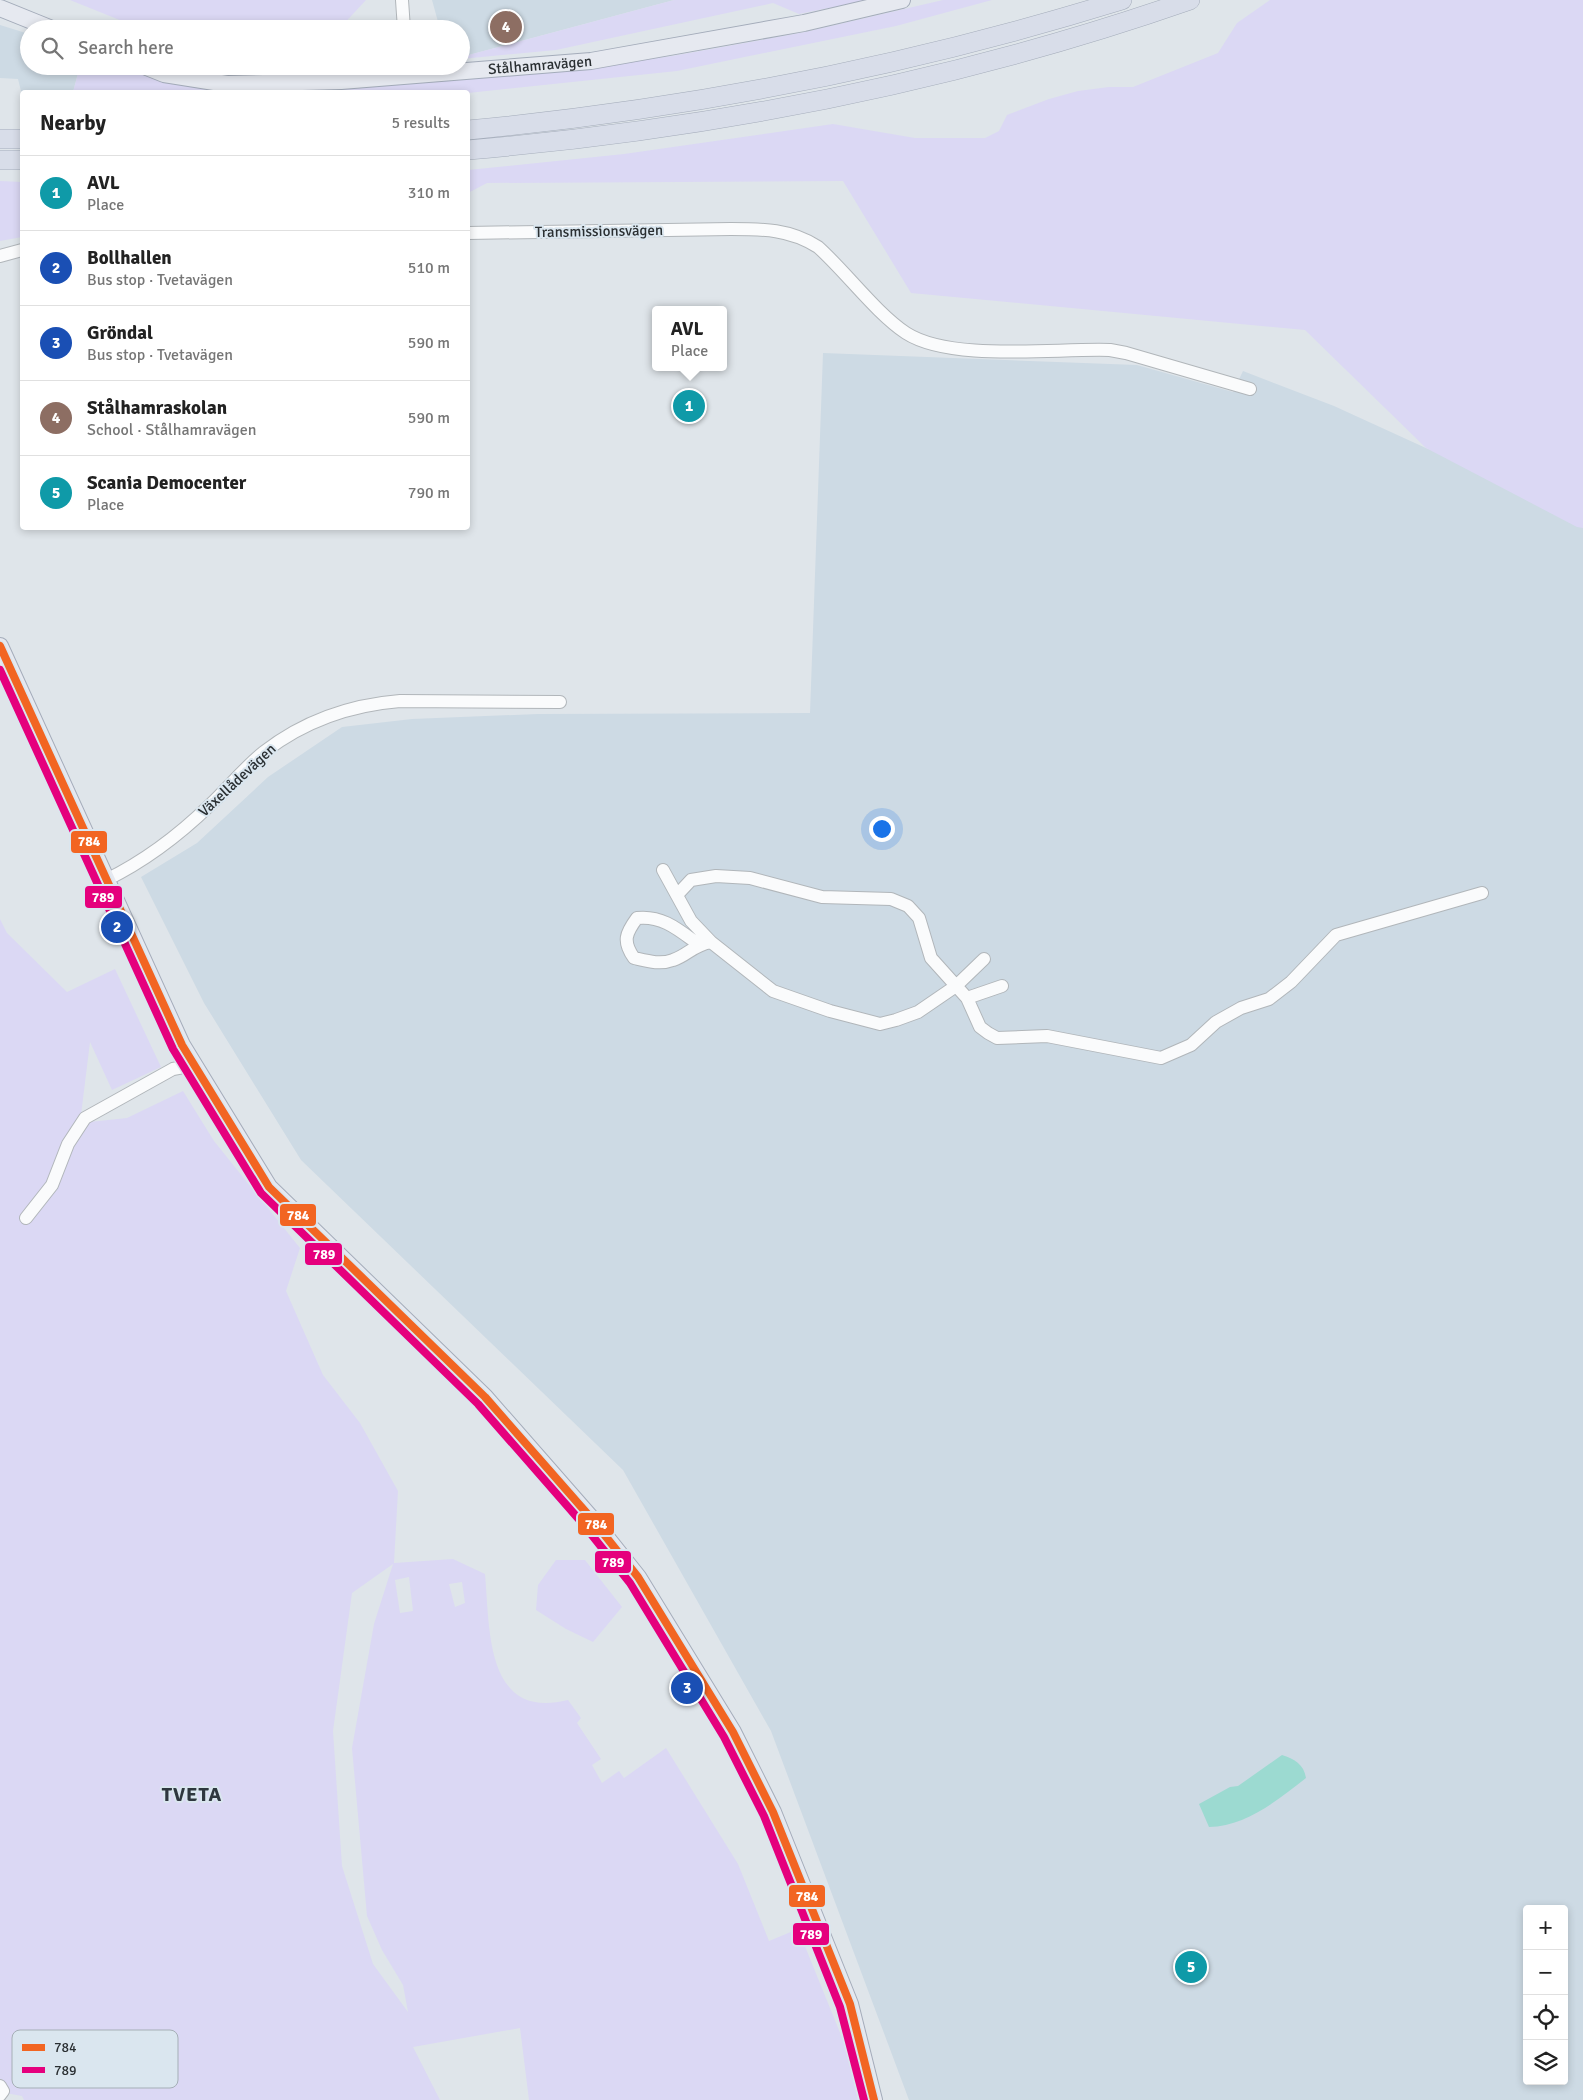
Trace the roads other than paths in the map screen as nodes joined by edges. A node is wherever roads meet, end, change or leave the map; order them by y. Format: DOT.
graph roads {
  1 [pos="402,0"];
  2 [pos="902,0"];
  3 [pos="1122,0"];
  4 [pos="1190,0"];
  5 [pos="0,8"];
  6 [pos="30,20"];
  7 [pos="403,20"];
  8 [pos="470,68"];
  9 [pos="170,75"];
  10 [pos="381,75"];
  11 [pos="470,130"];
  12 [pos="0,139"];
  13 [pos="20,139"];
  14 [pos="470,150"];
  15 [pos="0,160"];
  16 [pos="20,160"];
  17 [pos="470,233"];
  18 [pos="20,251"];
  19 [pos="0,256"];
  20 [pos="1250,389"];
  21 [pos="0,646"];
  22 [pos="560,702"];
  23 [pos="662,870"];
  24 [pos="106,880"];
  25 [pos="1482,893"];
  26 [pos="677,895"];
  27 [pos="711,942"];
  28 [pos="698,944"];
  29 [pos="984,959"];
  30 [pos="956,986"];
  31 [pos="1002,986"];
  32 [pos="968,998"];
  33 [pos="194,1065"];
  34 [pos="26,1218"];
  35 [pos="0,2086"];
  36 [pos="0,2095"];
  37 [pos="874,2100"];
  1 -- 7 [label="street"];
  2 -- 8 [label="main road, Stålhamravägen"];
  3 -- 11 [label="highway"];
  4 -- 14 [label="highway"];
  5 -- 6 [label="main road"];
  9 -- 10 [label="main road, Stålhamravägen"];
  12 -- 13 [label="highway"];
  15 -- 16 [label="highway"];
  17 -- 20 [label="street, Transmissionsvägen"];
  18 -- 19 [label="street"];
  21 -- 24 [label="main road"];
  22 -- 24 [label="street, Växellådevägen"];
  23 -- 26 [label="street"];
  24 -- 33 [label="main road"];
  25 -- 32 [label="street"];
  26 -- 27 [label="street"];
  26 -- 30 [label="street"];
  27 -- 28 [label="street"];
  27 -- 30 [label="street"];
  28 -- 28 [label="street"];
  29 -- 30 [label="street"];
  30 -- 32 [label="street"];
  31 -- 32 [label="street"];
  33 -- 34 [label="street"];
  33 -- 37 [label="main road"];
  35 -- 36 [label="street"];
}
